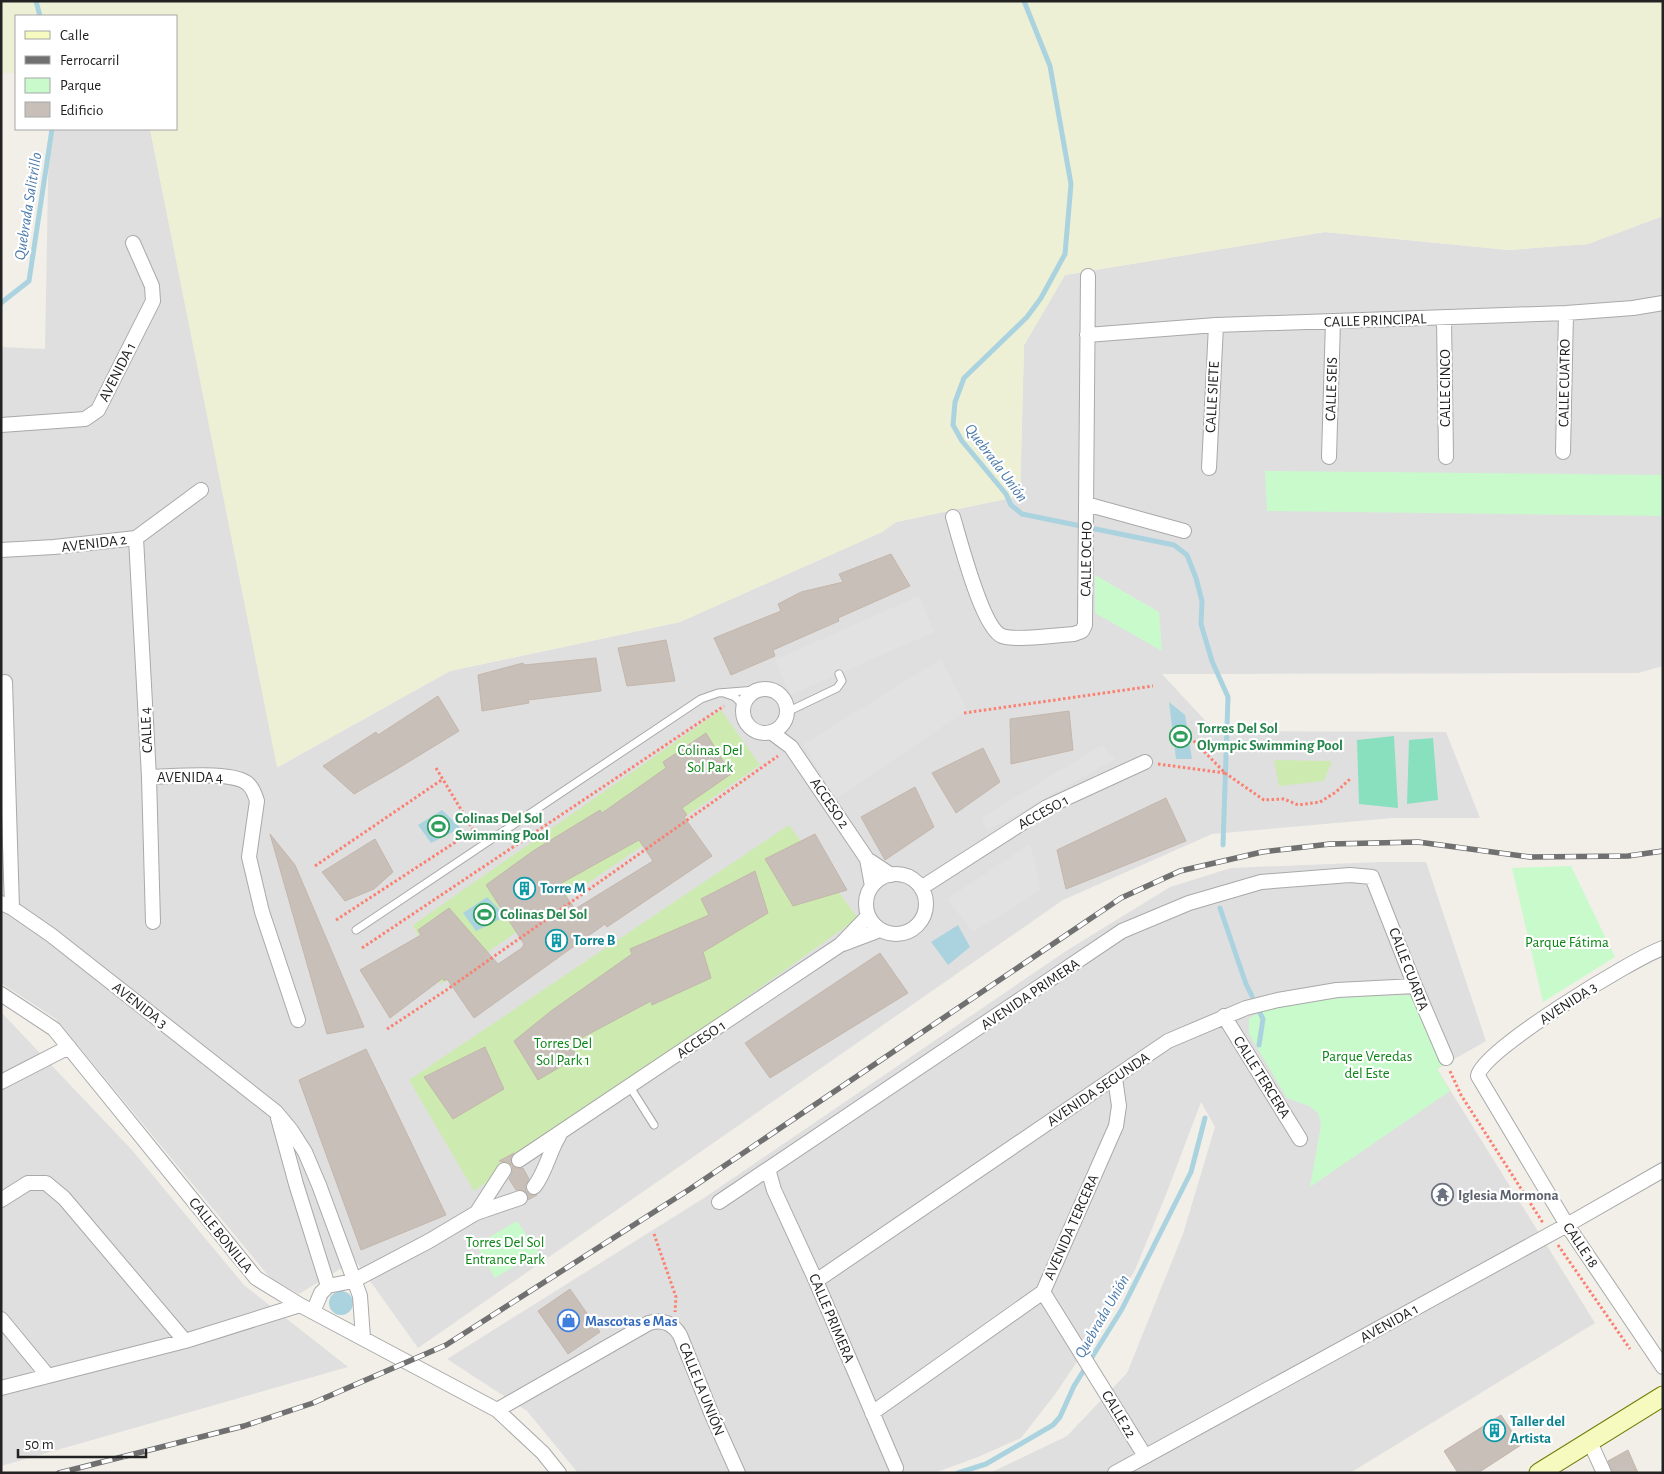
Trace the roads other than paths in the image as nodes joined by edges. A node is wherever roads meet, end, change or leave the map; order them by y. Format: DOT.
graph roads {
  1 [pos="133,243"];
  2 [pos="1088,276"];
  3 [pos="1663,302"];
  4 [pos="1566,313"];
  5 [pos="1444,318"];
  6 [pos="1333,321"];
  7 [pos="1216,325"];
  8 [pos="1087,335"];
  9 [pos="1,426"];
  10 [pos="1563,452"];
  11 [pos="1329,457"];
  12 [pos="1446,457"];
  13 [pos="1209,468"];
  14 [pos="201,490"];
  15 [pos="1086,504"];
  16 [pos="953,518"];
  17 [pos="1184,531"];
  18 [pos="136,538"];
  19 [pos="1,550"];
  20 [pos="839,674"];
  21 [pos="5,682"];
  22 [pos="756,690"];
  23 [pos="718,693"];
  24 [pos="737,707"];
  25 [pos="786,716"];
  26 [pos="766,735"];
  27 [pos="791,747"];
  28 [pos="1145,762"];
  29 [pos="149,777"];
  30 [pos="867,859"];
  31 [pos="891,875"];
  32 [pos="1374,879"];
  33 [pos="872,886"];
  34 [pos="921,888"];
  35 [pos="7,905"];
  36 [pos="868,916"];
  37 [pos="153,922"];
  38 [pos="356,930"];
  39 [pos="880,930"];
  40 [pos="840,945"];
  41 [pos="1663,948"];
  42 [pos="1414,986"];
  43 [pos="1,994"];
  44 [pos="1224,1016"];
  45 [pos="298,1020"];
  46 [pos="69,1047"];
  47 [pos="1446,1058"];
  48 [pos="1480,1068"];
  49 [pos="1115,1078"];
  50 [pos="1,1082"];
  51 [pos="630,1087"];
  52 [pos="276,1112"];
  53 [pos="654,1125"];
  54 [pos="561,1133"];
  55 [pos="1300,1139"];
  56 [pos="519,1160"];
  57 [pos="768,1169"];
  58 [pos="504,1170"];
  59 [pos="1663,1170"];
  60 [pos="534,1187"];
  61 [pos="520,1198"];
  62 [pos="1,1200"];
  63 [pos="719,1202"];
  64 [pos="476,1213"];
  65 [pos="1568,1225"];
  66 [pos="816,1281"];
  67 [pos="353,1282"];
  68 [pos="328,1286"];
  69 [pos="1043,1292"];
  70 [pos="300,1305"];
  71 [pos="313,1312"];
  72 [pos="1,1319"];
  73 [pos="363,1338"];
  74 [pos="185,1340"];
  75 [pos="1663,1366"];
  76 [pos="48,1376"];
  77 [pos="1,1388"];
  78 [pos="1663,1396"];
  79 [pos="497,1410"];
  80 [pos="872,1413"];
  81 [pos="1590,1442"];
  82 [pos="1145,1456"];
  83 [pos="896,1468"];
  84 [pos="559,1473"];
  85 [pos="738,1473"];
  86 [pos="1115,1473"];
  87 [pos="1538,1473"];
  88 [pos="1604,1473"];
  1 -- 9 [label="street, AVENIDA 1"];
  2 -- 8 [label="street, CALLE OCHO"];
  3 -- 4 [label="street, CALLE PRINCIPAL"];
  4 -- 5 [label="street, CALLE PRINCIPAL"];
  4 -- 10 [label="street, CALLE CUATRO"];
  5 -- 6 [label="street, CALLE PRINCIPAL"];
  5 -- 12 [label="street, CALLE CINCO"];
  6 -- 7 [label="street, CALLE PRINCIPAL"];
  6 -- 11 [label="street, CALLE SEIS"];
  7 -- 8 [label="street, CALLE PRINCIPAL"];
  7 -- 13 [label="street, CALLE SIETE"];
  8 -- 15 [label="street, CALLE OCHO"];
  14 -- 18 [label="street, AVENIDA 2"];
  15 -- 16 [label="street, CALLE OCHO"];
  15 -- 17 [label="street"];
  18 -- 19 [label="street, AVENIDA 2"];
  18 -- 29 [label="street, CALLE 4"];
  20 -- 25 [label="lane"];
  21 -- 35 [label="street"];
  22 -- 23 [label="lane"];
  22 -- 24 [label="street"];
  22 -- 25 [label="street, ACCESO 2"];
  23 -- 24 [label="lane"];
  23 -- 38 [label="lane"];
  24 -- 26 [label="street, ACCESO 2"];
  25 -- 26 [label="street"];
  25 -- 27 [label="street, ACCESO 2"];
  26 -- 27 [label="street, ACCESO 2"];
  27 -- 30 [label="street, ACCESO 2"];
  28 -- 34 [label="street, ACCESO 1"];
  29 -- 37 [label="street, CALLE 4"];
  29 -- 45 [label="street, AVENIDA 4"];
  30 -- 31 [label="street, ACCESO 2"];
  30 -- 33 [label="street, ACCESO 2"];
  31 -- 33 [label="street"];
  31 -- 34 [label="street"];
  32 -- 42 [label="street, CALLE CUARTA"];
  32 -- 57 [label="street, AVENIDA PRIMERA"];
  33 -- 36 [label="street"];
  34 -- 39 [label="street, ACCESO 1"];
  35 -- 52 [label="street, AVENIDA 3"];
  36 -- 39 [label="street"];
  36 -- 40 [label="street, ACCESO 1"];
  39 -- 40 [label="street, ACCESO 1"];
  40 -- 51 [label="street, ACCESO 1"];
  41 -- 48 [label="street, AVENIDA 3"];
  42 -- 44 [label="street, AVENIDA SEGUNDA"];
  42 -- 47 [label="street, CALLE CUARTA"];
  43 -- 46 [label="street, CALLE BONILLA"];
  44 -- 49 [label="street, AVENIDA SEGUNDA"];
  44 -- 55 [label="street, CALLE TERCERA"];
  46 -- 50 [label="street"];
  46 -- 70 [label="street, CALLE BONILLA"];
  48 -- 65 [label="street, CALLE 18"];
  49 -- 66 [label="street, AVENIDA SEGUNDA"];
  49 -- 69 [label="street, AVENIDA TERCERA"];
  51 -- 53 [label="lane"];
  51 -- 54 [label="street, ACCESO 1"];
  52 -- 67 [label="street, AVENIDA 3"];
  52 -- 68 [label="street"];
  54 -- 56 [label="street, ACCESO 1"];
  54 -- 60 [label="street, ACCESO 1"];
  57 -- 63 [label="street, AVENIDA PRIMERA"];
  57 -- 66 [label="street, CALLE PRIMERA"];
  58 -- 64 [label="street"];
  59 -- 65 [label="street, AVENIDA 1"];
  61 -- 64 [label="street"];
  62 -- 74 [label="street"];
  64 -- 67 [label="street"];
  65 -- 75 [label="street, CALLE 18"];
  65 -- 82 [label="street, AVENIDA 1"];
  66 -- 80 [label="street, CALLE PRIMERA"];
  67 -- 68 [label="street"];
  67 -- 73 [label="street, AVENIDA 3"];
  68 -- 71 [label="street"];
  69 -- 80 [label="street, AVENIDA TERCERA"];
  69 -- 82 [label="street, CALLE 22"];
  70 -- 71 [label="street, CALLE BONILLA"];
  70 -- 74 [label="street"];
  71 -- 73 [label="street, CALLE BONILLA"];
  72 -- 76 [label="street"];
  73 -- 79 [label="street, CALLE BONILLA"];
  74 -- 76 [label="street"];
  76 -- 77 [label="street"];
  78 -- 81 [label="main road"];
  79 -- 84 [label="street, CALLE BONILLA"];
  79 -- 85 [label="street, CALLE LA UNIÓN"];
  80 -- 83 [label="street, CALLE PRIMERA"];
  81 -- 87 [label="main road"];
  81 -- 88 [label="street"];
  82 -- 86 [label="street, AVENIDA 1"];
}
